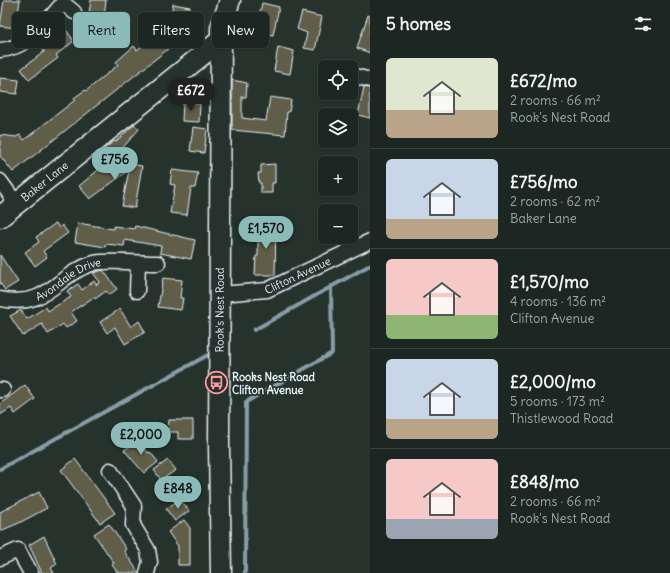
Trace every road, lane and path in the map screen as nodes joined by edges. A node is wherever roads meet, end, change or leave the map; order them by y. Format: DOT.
graph roads {
  1 [pos="230,0"];
  2 [pos="74,12"];
  3 [pos="225,12"];
  4 [pos="212,47"];
  5 [pos="221,48"];
  6 [pos="0,50"];
  7 [pos="358,77"];
  8 [pos="370,80"];
  9 [pos="0,181"];
  10 [pos="16,203"];
  11 [pos="0,217"];
  12 [pos="370,241"];
  13 [pos="138,263"];
  14 [pos="158,263"];
  15 [pos="137,291"];
  16 [pos="221,294"];
  17 [pos="0,299"];
  18 [pos="110,470"];
  19 [pos="0,558"];
  20 [pos="31,573"];
  21 [pos="147,573"];
  22 [pos="221,573"];
  1 -- 3 [label="street, Rook's Nest Road"];
  2 -- 6 [label="street"];
  4 -- 10 [label="street, Baker Lane"];
  5 -- 16 [label="street, Rook's Nest Road"];
  7 -- 8 [label="street"];
  9 -- 10 [label="street"];
  10 -- 11 [label="street, Baker Lane"];
  12 -- 16 [label="street, Clifton Avenue"];
  13 -- 14 [label="street, Avondale Drive"];
  13 -- 15 [label="street"];
  13 -- 17 [label="street, Avondale Drive"];
  16 -- 22 [label="street, Rook's Nest Road"];
  18 -- 21 [label="street"];
  19 -- 20 [label="street"];
}
